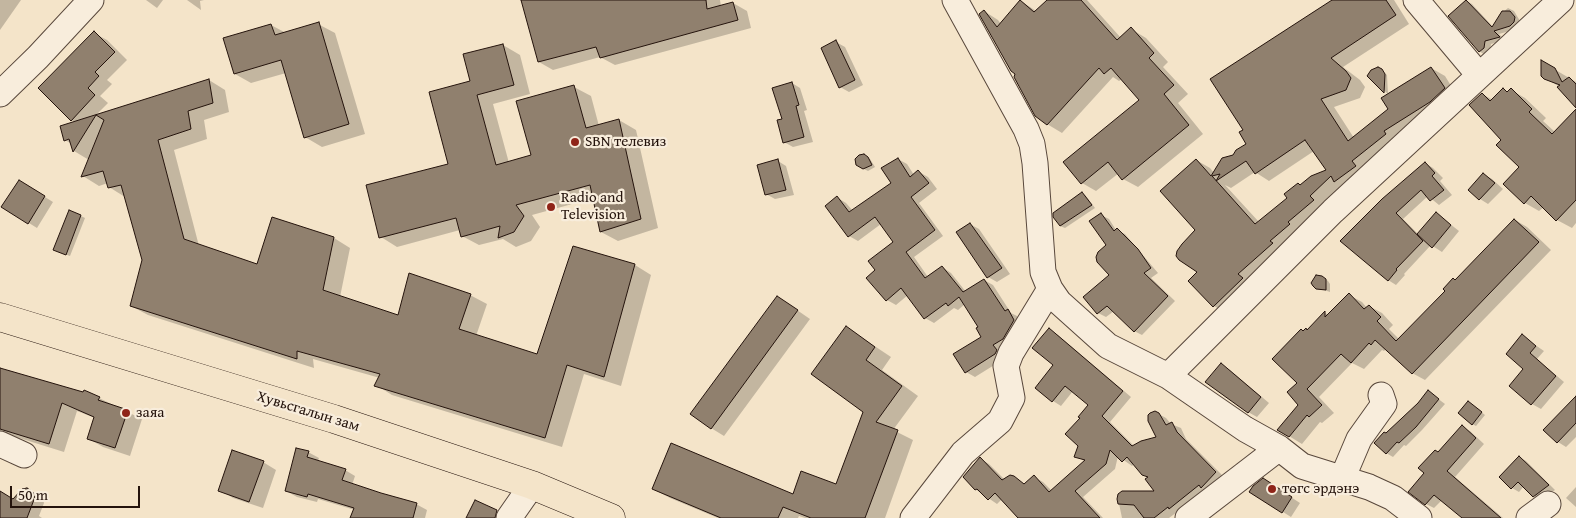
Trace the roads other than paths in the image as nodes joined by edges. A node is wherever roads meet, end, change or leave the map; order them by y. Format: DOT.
graph roads {
  1 [pos="91,0"];
  2 [pos="954,0"];
  3 [pos="1416,0"];
  4 [pos="1561,0"];
  5 [pos="1479,75"];
  6 [pos="0,94"];
  7 [pos="1050,289"];
  8 [pos="0,317"];
  9 [pos="1168,376"];
  10 [pos="1381,395"];
  11 [pos="0,444"];
  12 [pos="1279,448"];
  13 [pos="24,455"];
  14 [pos="1342,478"];
  15 [pos="532,485"];
  16 [pos="509,518"];
  17 [pos="611,518"];
  18 [pos="913,518"];
  19 [pos="1188,518"];
  20 [pos="1419,518"];
  1 -- 6 [label="street"];
  2 -- 7 [label="street"];
  3 -- 5 [label="street"];
  4 -- 5 [label="street"];
  5 -- 9 [label="street"];
  7 -- 9 [label="street"];
  7 -- 18 [label="street"];
  8 -- 15 [label="main road, Хувьсгалын зам"];
  9 -- 12 [label="street"];
  10 -- 14 [label="street"];
  11 -- 13 [label="street"];
  12 -- 14 [label="street"];
  12 -- 19 [label="street"];
  14 -- 20 [label="street"];
  15 -- 16 [label="street"];
  15 -- 17 [label="main road, Хувьсгалын зам"];
}
